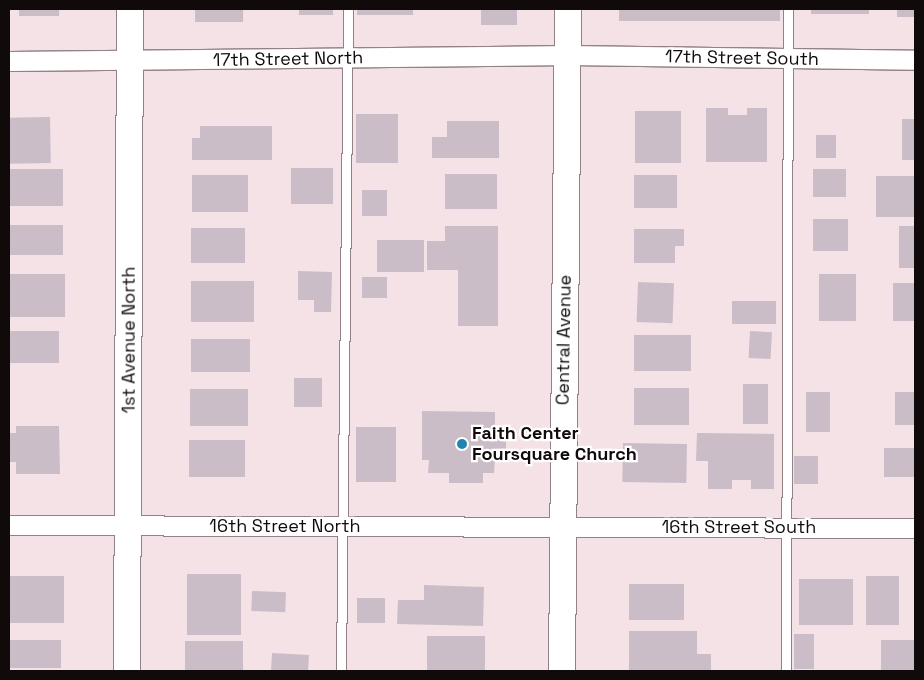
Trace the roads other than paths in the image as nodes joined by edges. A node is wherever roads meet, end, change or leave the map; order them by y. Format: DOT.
graph roads {
  1 [pos="130,9"];
  2 [pos="348,9"];
  3 [pos="568,9"];
  4 [pos="788,9"];
  5 [pos="568,55"];
  6 [pos="348,58"];
  7 [pos="788,58"];
  8 [pos="915,60"];
  9 [pos="9,61"];
  10 [pos="130,61"];
  11 [pos="9,525"];
  12 [pos="128,526"];
  13 [pos="342,526"];
  14 [pos="562,526"];
  15 [pos="788,527"];
  16 [pos="915,528"];
  17 [pos="127,671"];
  18 [pos="341,671"];
  19 [pos="562,671"];
  20 [pos="786,671"];
  1 -- 10 [label="main road, 1st Avenue North"];
  2 -- 6 [label="lane"];
  3 -- 5 [label="main road, Central Avenue"];
  4 -- 7 [label="lane"];
  5 -- 6 [label="street, 17th Street North"];
  5 -- 7 [label="street, 17th Street South"];
  5 -- 14 [label="main road, Central Avenue"];
  6 -- 10 [label="street, 17th Street North"];
  6 -- 13 [label="lane"];
  7 -- 8 [label="street, 17th Street South"];
  7 -- 15 [label="lane"];
  9 -- 10 [label="street, 17th Street North"];
  10 -- 12 [label="main road, 1st Avenue North"];
  11 -- 12 [label="street, 16th Street North"];
  12 -- 13 [label="street, 16th Street North"];
  12 -- 17 [label="main road, 1st Avenue North"];
  13 -- 14 [label="street, 16th Street North"];
  13 -- 18 [label="lane"];
  14 -- 15 [label="street, 16th Street South"];
  14 -- 19 [label="main road, Central Avenue"];
  15 -- 16 [label="street, 16th Street South"];
  15 -- 20 [label="lane"];
}
